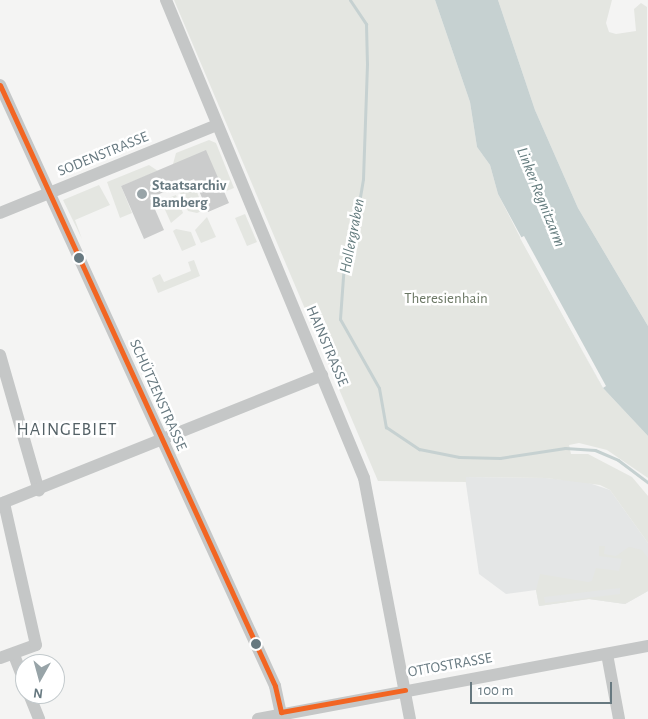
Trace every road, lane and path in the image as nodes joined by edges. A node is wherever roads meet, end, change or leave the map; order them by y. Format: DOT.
graph roads {
  1 [pos="166,0"];
  2 [pos="0,85"];
  3 [pos="217,124"];
  4 [pos="49,194"];
  5 [pos="0,213"];
  6 [pos="0,355"];
  7 [pos="322,375"];
  8 [pos="160,442"];
  9 [pos="39,491"];
  10 [pos="2,504"];
  11 [pos="648,646"];
  12 [pos="607,654"];
  13 [pos="14,655"];
  14 [pos="0,658"];
  15 [pos="405,690"];
  16 [pos="33,704"];
  17 [pos="282,715"];
  18 [pos="39,719"];
  19 [pos="258,719"];
  20 [pos="410,719"];
  21 [pos="619,719"];
  1 -- 3 [label="street, HAINSTRASSE"];
  2 -- 4 [label="street, SCHÜTZENSTRASSE"];
  3 -- 4 [label="street, SODENSTRASSE"];
  3 -- 7 [label="street, HAINSTRASSE"];
  4 -- 5 [label="street, SODENSTRASSE"];
  4 -- 8 [label="street, SCHÜTZENSTRASSE"];
  6 -- 9 [label="street"];
  7 -- 8 [label="street"];
  7 -- 15 [label="street, HAINSTRASSE"];
  8 -- 9 [label="street"];
  8 -- 17 [label="street, SCHÜTZENSTRASSE"];
  9 -- 10 [label="street"];
  10 -- 13 [label="street"];
  11 -- 12 [label="street, OTTOSTRASSE"];
  12 -- 15 [label="street, OTTOSTRASSE"];
  12 -- 21 [label="street"];
  13 -- 14 [label="street"];
  15 -- 17 [label="street, OTTOSTRASSE"];
  15 -- 20 [label="street, HAINSTRASSE"];
  16 -- 18 [label="street"];
  17 -- 19 [label="street, OTTOSTRASSE"];
}
